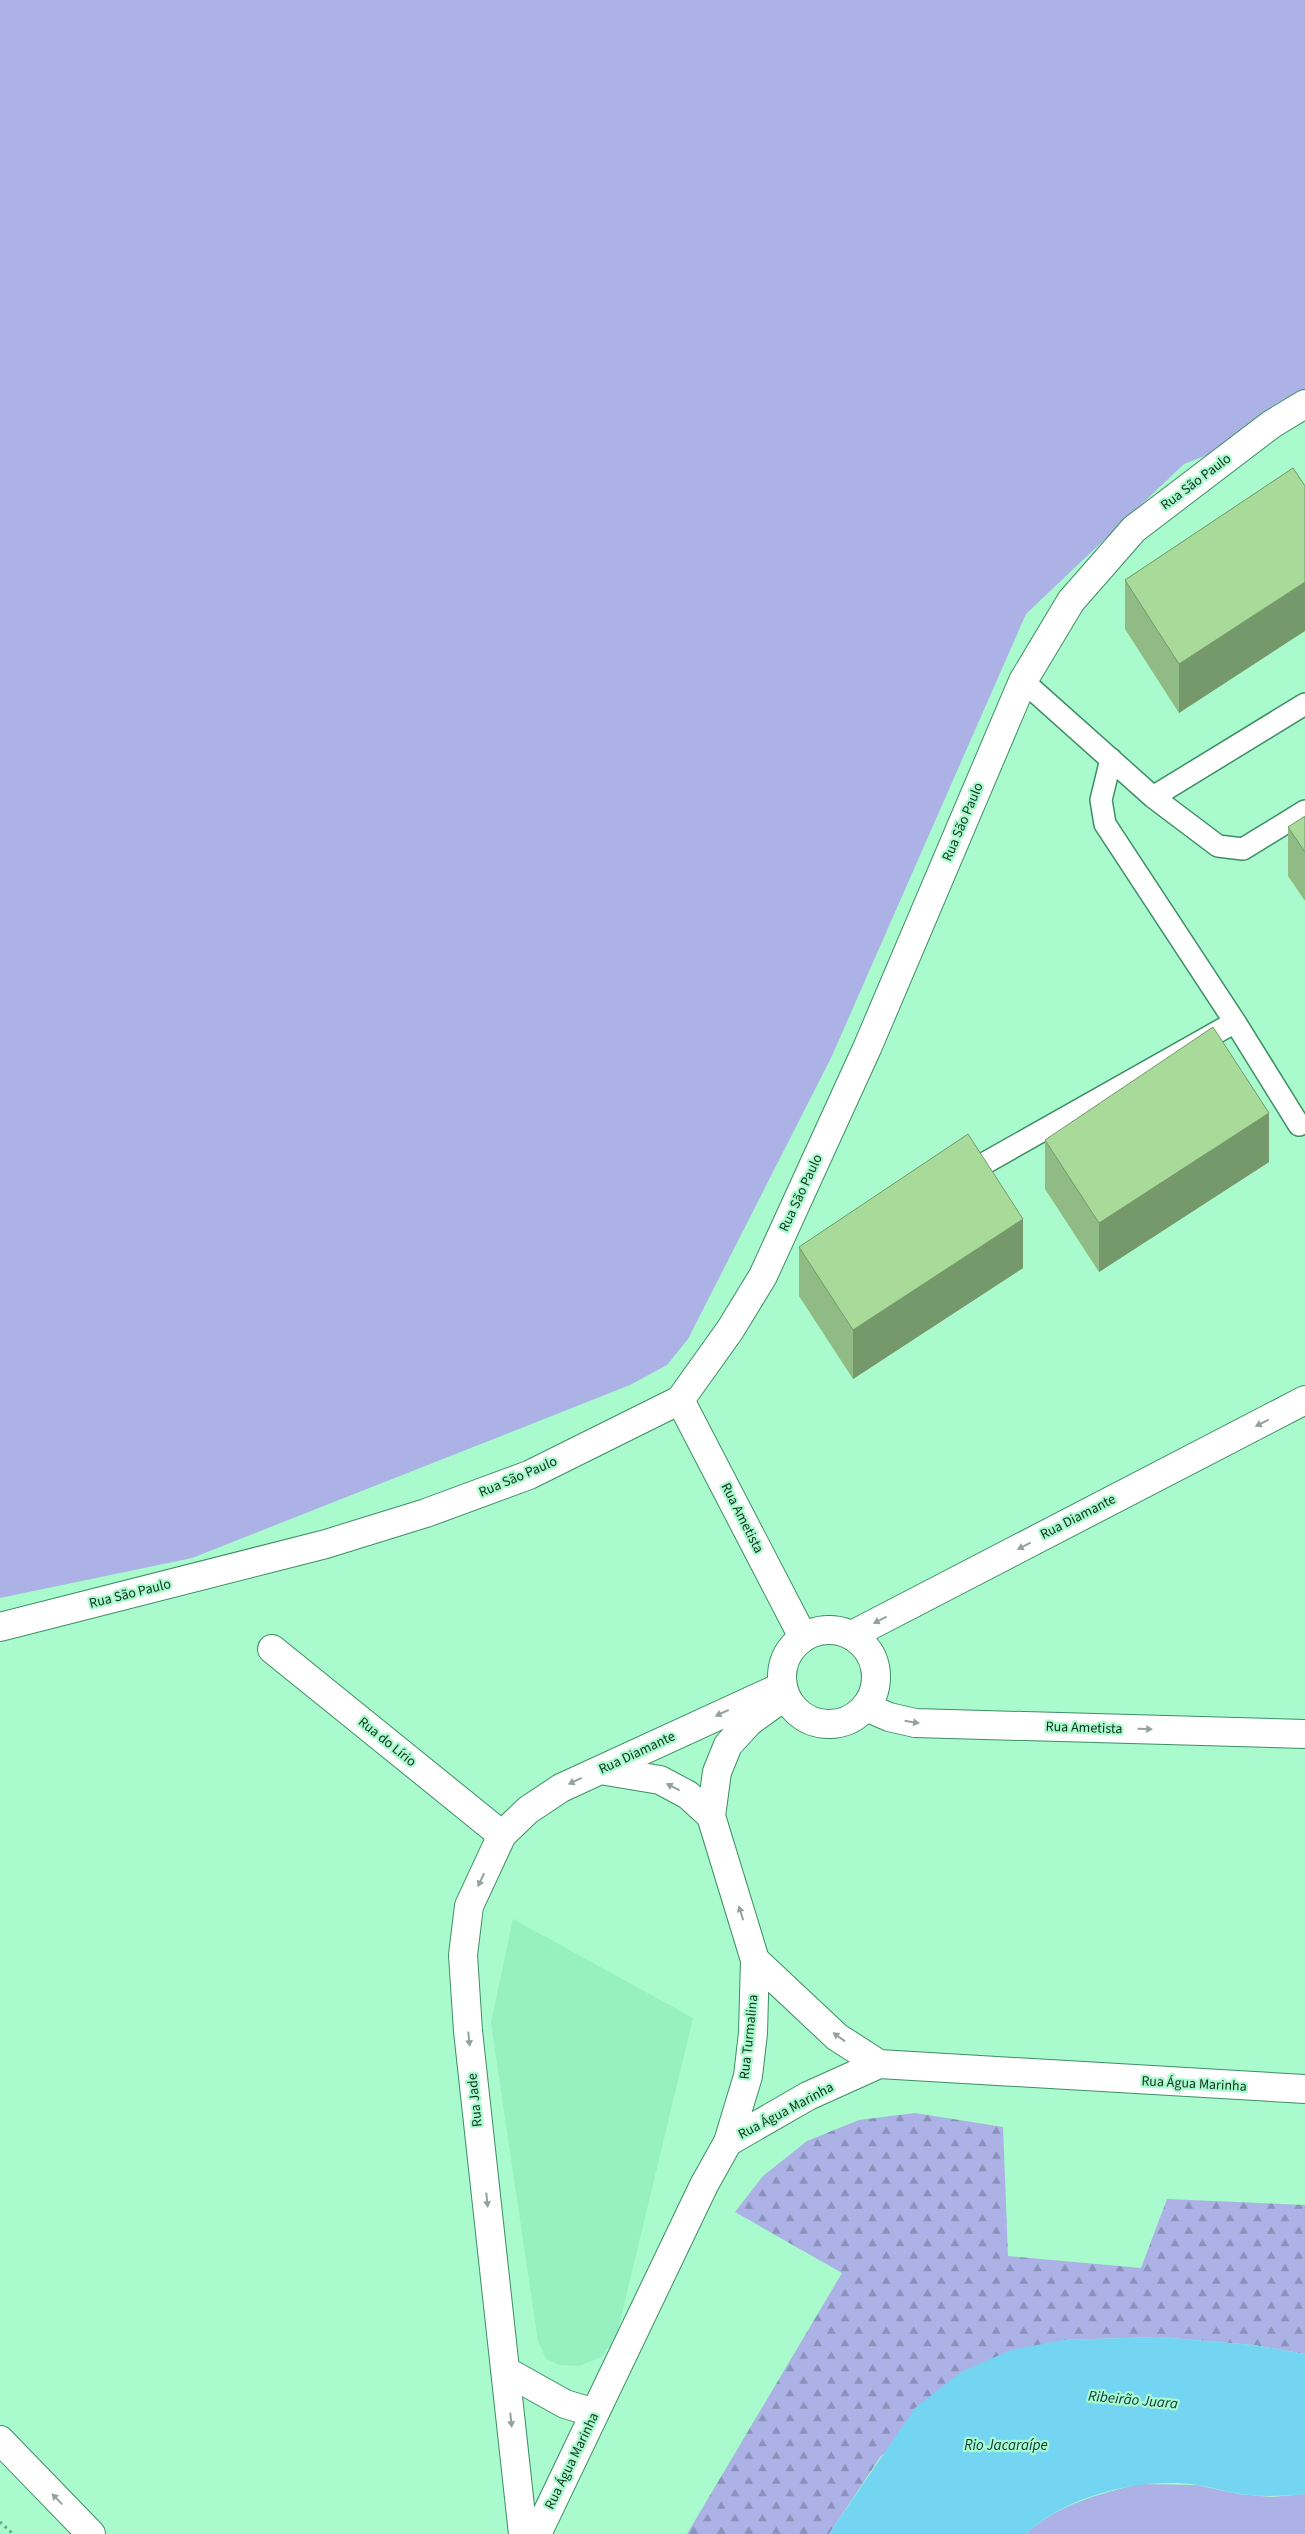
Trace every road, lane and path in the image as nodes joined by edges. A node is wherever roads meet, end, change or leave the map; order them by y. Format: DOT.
graph roads {
  1 [pos="1305,404"];
  2 [pos="1023,681"];
  3 [pos="1305,704"];
  4 [pos="1112,759"];
  5 [pos="1153,797"];
  6 [pos="1305,811"];
  7 [pos="1235,1022"];
  8 [pos="1299,1125"];
  9 [pos="941,1188"];
  10 [pos="680,1400"];
  11 [pos="1305,1400"];
  12 [pos="0,1627"];
  13 [pos="852,1634"];
  14 [pos="803,1637"];
  15 [pos="272,1649"];
  16 [pos="784,1690"];
  17 [pos="866,1707"];
  18 [pos="1305,1734"];
  19 [pos="600,1770"];
  20 [pos="712,1816"];
  21 [pos="502,1836"];
  22 [pos="755,1960"];
  23 [pos="879,2064"];
  24 [pos="1305,2089"];
  25 [pos="728,2142"];
  26 [pos="506,2371"];
  27 [pos="595,2413"];
  28 [pos="0,2440"];
  29 [pos="0,2522"];
  30 [pos="13,2534"];
  31 [pos="91,2534"];
  32 [pos="523,2534"];
  33 [pos="536,2534"];
  1 -- 2 [label="street, Rua São Paulo"];
  2 -- 4 [label="lane"];
  2 -- 10 [label="street, Rua São Paulo"];
  3 -- 5 [label="lane"];
  4 -- 5 [label="lane"];
  4 -- 7 [label="lane"];
  5 -- 6 [label="lane"];
  7 -- 8 [label="lane"];
  7 -- 9 [label="lane"];
  10 -- 12 [label="street, Rua São Paulo"];
  10 -- 14 [label="street, Rua Ametista"];
  11 -- 13 [label="street, Rua Diamante, one-way"];
  13 -- 14 [label="street"];
  13 -- 17 [label="street"];
  14 -- 16 [label="street"];
  15 -- 21 [label="street, Rua do Lírio"];
  16 -- 17 [label="street"];
  16 -- 19 [label="street, Rua Diamante, one-way"];
  16 -- 20 [label="street, Rua Turmalina"];
  17 -- 18 [label="street, Rua Ametista, one-way"];
  20 -- 19 [label="street, one-way"];
  19 -- 21 [label="street, Rua Diamante, one-way"];
  22 -- 20 [label="street, Rua Turmalina, one-way"];
  21 -- 26 [label="street, Rua Jade, one-way"];
  23 -- 22 [label="street, Rua Turmalina, one-way"];
  22 -- 25 [label="street, Rua Turmalina"];
  23 -- 24 [label="street, Rua Água Marinha"];
  23 -- 25 [label="street, Rua Água Marinha"];
  25 -- 27 [label="street, Rua Água Marinha"];
  26 -- 27 [label="street"];
  26 -- 32 [label="street, Rua Jade, one-way"];
  27 -- 33 [label="street, Rua Água Marinha"];
  31 -- 28 [label="street, one-way"];
  29 -- 30 [label="path"];
}
